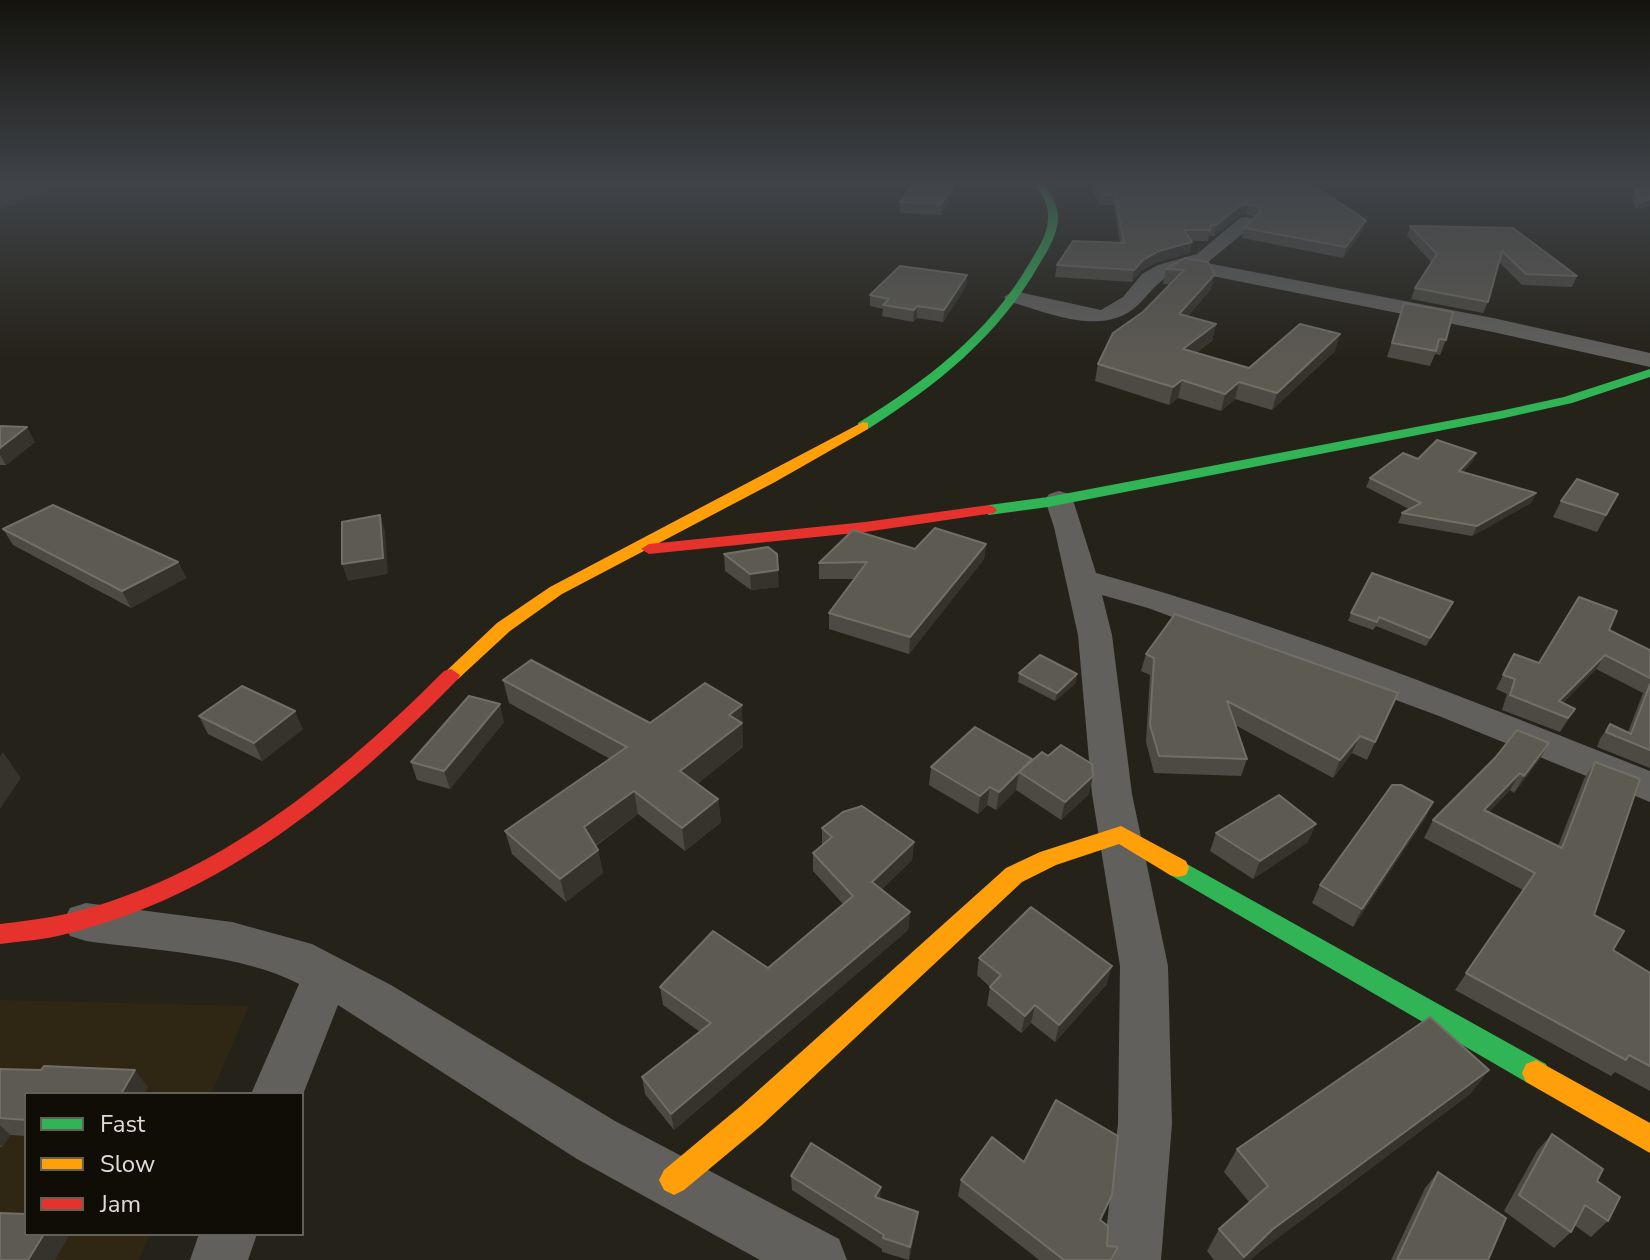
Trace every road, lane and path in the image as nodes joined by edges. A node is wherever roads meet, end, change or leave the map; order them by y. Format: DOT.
graph roads {
  1 [pos="1046,243"];
  2 [pos="1222,243"];
  3 [pos="1185,265"];
  4 [pos="1014,297"];
  5 [pos="1650,360"];
  6 [pos="1650,373"];
  7 [pos="1059,500"];
  8 [pos="627,551"];
  9 [pos="1082,579"];
  10 [pos="1650,787"];
  11 [pos="1121,835"];
  12 [pos="78,921"];
  13 [pos="0,934"];
  14 [pos="327,974"];
  15 [pos="278,1092"];
  16 [pos="1650,1139"];
  17 [pos="674,1180"];
  18 [pos="227,1236"];
  19 [pos="219,1260"];
  20 [pos="818,1260"];
  21 [pos="1132,1260"];
  1 -- 4 [label="street"];
  2 -- 3 [label="street"];
  3 -- 4 [label="street"];
  3 -- 5 [label="street"];
  4 -- 8 [label="street"];
  6 -- 7 [label="street"];
  7 -- 8 [label="street"];
  7 -- 9 [label="street"];
  8 -- 12 [label="street"];
  9 -- 10 [label="street"];
  9 -- 11 [label="street"];
  11 -- 16 [label="street"];
  11 -- 17 [label="street"];
  11 -- 21 [label="street"];
  12 -- 13 [label="street"];
  12 -- 14 [label="street"];
  14 -- 15 [label="street"];
  14 -- 17 [label="street"];
  17 -- 20 [label="street"];
  18 -- 19 [label="street"];
}
